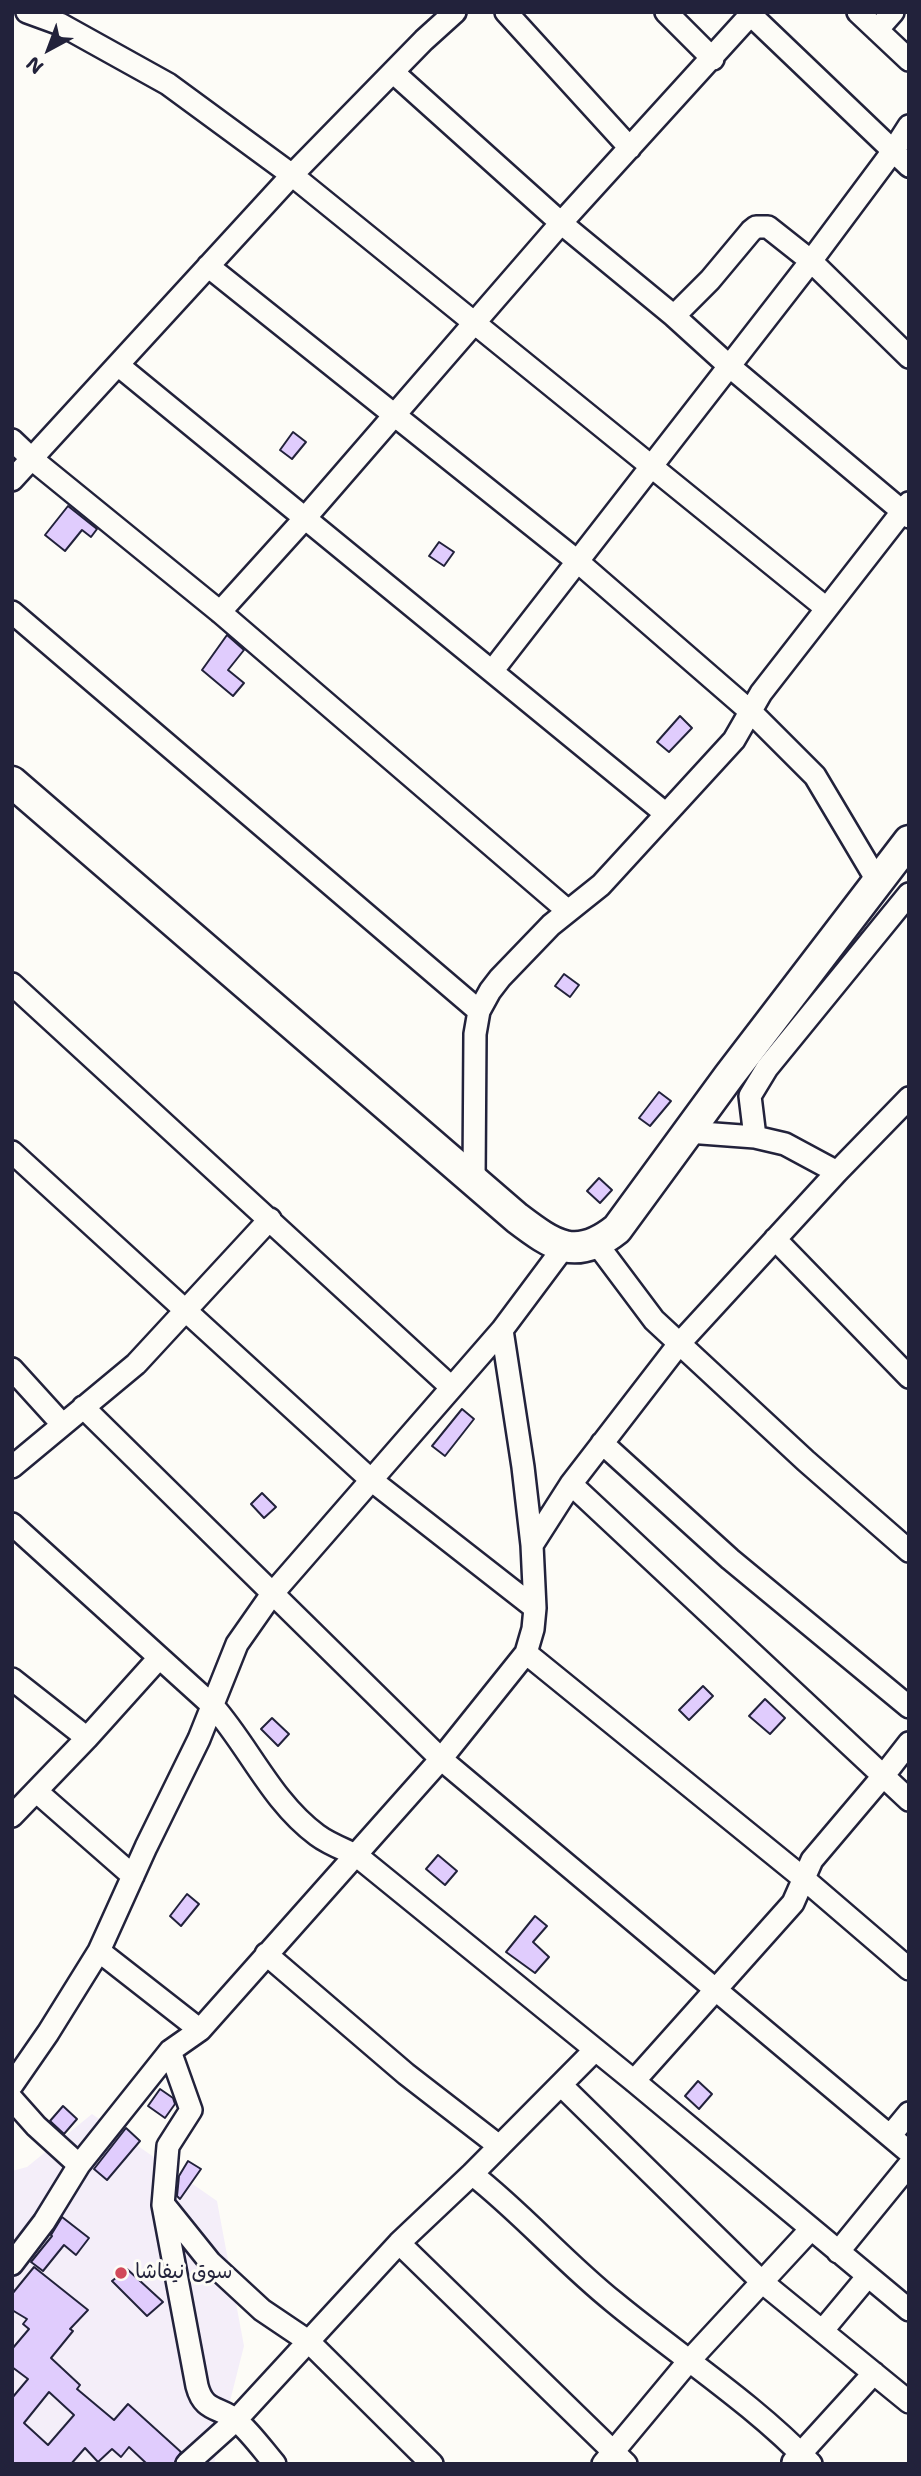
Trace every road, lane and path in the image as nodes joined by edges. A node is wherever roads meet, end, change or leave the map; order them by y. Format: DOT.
graph roads {
  1 [pos="27,12"];
  2 [pos="455,12"];
  3 [pos="506,12"];
  4 [pos="666,12"];
  5 [pos="858,12"];
  6 [pos="893,12"];
  7 [pos="752,13"];
  8 [pos="877,30"];
  9 [pos="713,59"];
  10 [pos="909,60"];
  11 [pos="394,72"];
  12 [pos="909,126"];
  13 [pos="630,148"];
  14 [pos="893,151"];
  15 [pos="909,166"];
  16 [pos="292,175"];
  17 [pos="561,223"];
  18 [pos="811,261"];
  19 [pos="208,266"];
  20 [pos="674,316"];
  21 [pos="475,323"];
  22 [pos="909,357"];
  23 [pos="118,365"];
  24 [pos="728,365"];
  25 [pos="394,415"];
  26 [pos="12,440"];
  27 [pos="32,459"];
  28 [pos="651,466"];
  29 [pos="12,481"];
  30 [pos="906,511"];
  31 [pos="306,517"];
  32 [pos="577,561"];
  33 [pos="825,608"];
  34 [pos="12,612"];
  35 [pos="220,612"];
  36 [pos="493,670"];
  37 [pos="751,712"];
  38 [pos="12,782"];
  39 [pos="666,814"];
  40 [pos="909,841"];
  41 [pos="878,882"];
  42 [pos="909,894"];
  43 [pos="568,911"];
  44 [pos="12,984"];
  45 [pos="479,1011"];
  46 [pos="909,1098"];
  47 [pos="688,1132"];
  48 [pos="755,1137"];
  49 [pos="12,1152"];
  50 [pos="837,1172"];
  51 [pos="474,1181"];
  52 [pos="270,1219"];
  53 [pos="775,1239"];
  54 [pos="597,1244"];
  55 [pos="565,1247"];
  56 [pos="186,1310"];
  57 [pos="502,1330"];
  58 [pos="679,1343"];
  59 [pos="12,1369"];
  60 [pos="909,1377"];
  61 [pos="451,1387"];
  62 [pos="83,1407"];
  63 [pos="62,1424"];
  64 [pos="602,1443"];
  65 [pos="12,1467"];
  66 [pos="370,1479"];
  67 [pos="571,1484"];
  68 [pos="12,1524"];
  69 [pos="532,1545"];
  70 [pos="909,1551"];
  71 [pos="272,1594"];
  72 [pos="535,1608"];
  73 [pos="526,1653"];
  74 [pos="159,1658"];
  75 [pos="12,1679"];
  76 [pos="213,1706"];
  77 [pos="909,1707"];
  78 [pos="87,1738"];
  79 [pos="909,1743"];
  80 [pos="441,1759"];
  81 [pos="884,1775"];
  82 [pos="36,1791"];
  83 [pos="909,1800"];
  84 [pos="12,1816"];
  85 [pos="356,1855"];
  86 [pos="133,1876"];
  87 [pos="803,1878"];
  88 [pos="99,1951"];
  89 [pos="266,1954"];
  90 [pos="909,1969"];
  91 [pos="715,1990"];
  92 [pos="200,2030"];
  93 [pos="595,2050"];
  94 [pos="170,2051"];
  95 [pos="634,2081"];
  96 [pos="12,2084"];
  97 [pos="561,2085"];
  98 [pos="12,2099"];
  99 [pos="909,2113"];
  100 [pos="890,2136"];
  101 [pos="499,2146"];
  102 [pos="909,2152"];
  103 [pos="79,2165"];
  104 [pos="909,2165"];
  105 [pos="472,2174"];
  106 [pos="163,2205"];
  107 [pos="811,2229"];
  108 [pos="399,2244"];
  109 [pos="838,2252"];
  110 [pos="12,2264"];
  111 [pos="868,2276"];
  112 [pos="762,2282"];
  113 [pos="909,2310"];
  114 [pos="823,2330"];
  115 [pos="308,2341"];
  116 [pos="688,2362"];
  117 [pos="874,2373"];
  118 [pos="909,2402"];
  119 [pos="236,2420"];
  120 [pos="614,2460"];
  121 [pos="801,2460"];
  122 [pos="187,2464"];
  123 [pos="275,2464"];
  124 [pos="432,2464"];
  1 -- 16 [label="street"];
  2 -- 11 [label="street"];
  3 -- 13 [label="street"];
  4 -- 9 [label="street"];
  5 -- 8 [label="street"];
  6 -- 8 [label="street"];
  7 -- 9 [label="street"];
  7 -- 14 [label="street"];
  8 -- 10 [label="street"];
  9 -- 13 [label="street"];
  11 -- 16 [label="street"];
  11 -- 17 [label="street"];
  12 -- 14 [label="street"];
  13 -- 17 [label="street"];
  14 -- 15 [label="street"];
  14 -- 18 [label="street"];
  16 -- 19 [label="street"];
  16 -- 21 [label="street"];
  17 -- 20 [label="street"];
  17 -- 21 [label="street"];
  18 -- 20 [label="street"];
  18 -- 22 [label="street"];
  18 -- 24 [label="street"];
  19 -- 23 [label="street"];
  19 -- 25 [label="street"];
  20 -- 24 [label="street"];
  21 -- 25 [label="street"];
  21 -- 28 [label="street"];
  23 -- 27 [label="street"];
  23 -- 31 [label="street"];
  24 -- 28 [label="street"];
  24 -- 30 [label="street"];
  25 -- 31 [label="street"];
  25 -- 32 [label="street"];
  26 -- 27 [label="street"];
  27 -- 29 [label="street"];
  27 -- 35 [label="street"];
  28 -- 32 [label="street"];
  28 -- 33 [label="street"];
  30 -- 33 [label="street"];
  31 -- 35 [label="street"];
  31 -- 36 [label="street"];
  32 -- 36 [label="street"];
  32 -- 37 [label="street"];
  33 -- 37 [label="street"];
  34 -- 45 [label="street"];
  35 -- 43 [label="street"];
  36 -- 39 [label="street"];
  37 -- 39 [label="street"];
  37 -- 41 [label="street"];
  38 -- 51 [label="main road"];
  39 -- 43 [label="street"];
  40 -- 41 [label="main road"];
  41 -- 47 [label="main road"];
  42 -- 48 [label="street"];
  43 -- 45 [label="street"];
  44 -- 52 [label="street"];
  45 -- 51 [label="street"];
  46 -- 50 [label="street"];
  47 -- 48 [label="street"];
  47 -- 54 [label="main road"];
  48 -- 50 [label="street"];
  49 -- 56 [label="street"];
  50 -- 53 [label="street"];
  51 -- 55 [label="main road"];
  52 -- 56 [label="street"];
  52 -- 61 [label="street"];
  53 -- 58 [label="street"];
  53 -- 60 [label="street"];
  54 -- 55 [label="main road"];
  54 -- 58 [label="street"];
  55 -- 57 [label="street"];
  56 -- 62 [label="street"];
  56 -- 66 [label="street"];
  57 -- 61 [label="street"];
  57 -- 69 [label="street"];
  58 -- 64 [label="street"];
  58 -- 70 [label="street"];
  59 -- 63 [label="street"];
  61 -- 66 [label="street"];
  62 -- 63 [label="street"];
  62 -- 71 [label="street"];
  63 -- 65 [label="street"];
  64 -- 67 [label="street"];
  64 -- 77 [label="street"];
  66 -- 71 [label="street"];
  66 -- 72 [label="street"];
  67 -- 69 [label="street"];
  67 -- 81 [label="street"];
  68 -- 74 [label="street"];
  69 -- 72 [label="street"];
  71 -- 76 [label="street"];
  71 -- 80 [label="street"];
  72 -- 73 [label="street"];
  73 -- 80 [label="street"];
  73 -- 87 [label="street"];
  74 -- 76 [label="street"];
  74 -- 78 [label="street"];
  75 -- 78 [label="street"];
  76 -- 85 [label="street"];
  76 -- 86 [label="street"];
  78 -- 82 [label="street"];
  79 -- 81 [label="street"];
  80 -- 85 [label="street"];
  80 -- 91 [label="street"];
  81 -- 83 [label="street"];
  81 -- 87 [label="street"];
  82 -- 84 [label="street"];
  82 -- 86 [label="street"];
  85 -- 89 [label="street"];
  85 -- 93 [label="street"];
  86 -- 88 [label="street"];
  87 -- 90 [label="street"];
  87 -- 91 [label="street"];
  88 -- 92 [label="street"];
  88 -- 96 [label="street"];
  89 -- 92 [label="street"];
  89 -- 101 [label="street"];
  91 -- 95 [label="street"];
  91 -- 100 [label="street"];
  92 -- 94 [label="street"];
  93 -- 95 [label="street"];
  93 -- 97 [label="street"];
  94 -- 103 [label="street"];
  94 -- 106 [label="street"];
  95 -- 107 [label="street"];
  97 -- 101 [label="street"];
  97 -- 112 [label="street"];
  98 -- 103 [label="street"];
  99 -- 100 [label="street"];
  100 -- 102 [label="street"];
  101 -- 105 [label="street"];
  103 -- 110 [label="street"];
  104 -- 109 [label="street"];
  105 -- 108 [label="street"];
  105 -- 116 [label="street"];
  106 -- 115 [label="street"];
  106 -- 119 [label="street"];
  107 -- 109 [label="street"];
  107 -- 112 [label="street"];
  108 -- 115 [label="street"];
  108 -- 120 [label="street"];
  109 -- 111 [label="street"];
  111 -- 113 [label="street"];
  111 -- 114 [label="street"];
  112 -- 114 [label="street"];
  112 -- 116 [label="street"];
  114 -- 117 [label="street"];
  115 -- 119 [label="street"];
  115 -- 124 [label="street"];
  116 -- 120 [label="street"];
  116 -- 121 [label="street"];
  117 -- 118 [label="street"];
  117 -- 121 [label="street"];
  119 -- 122 [label="street"];
  119 -- 123 [label="street"];
}
